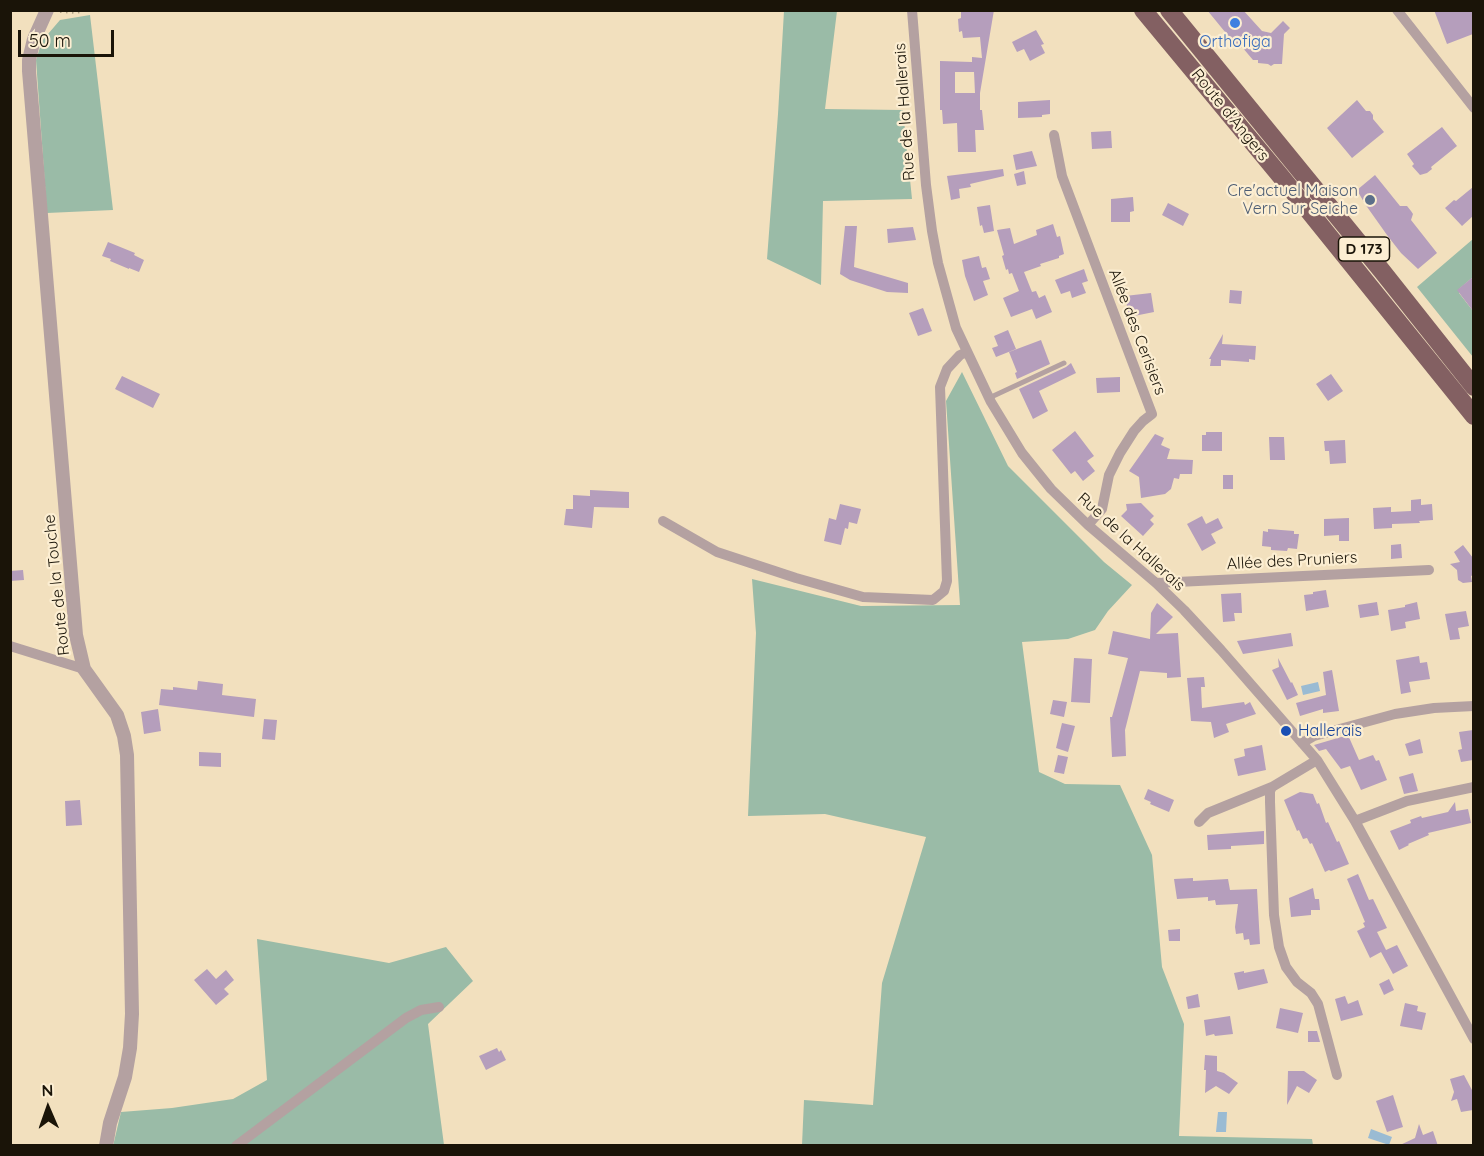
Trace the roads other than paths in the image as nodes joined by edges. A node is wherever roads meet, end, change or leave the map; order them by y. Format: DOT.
graph roads {
  1 [pos="912,10"];
  2 [pos="1143,10"];
  3 [pos="1169,10"];
  4 [pos="1396,10"];
  5 [pos="52,11"];
  6 [pos="1473,108"];
  7 [pos="1054,135"];
  8 [pos="1382,271"];
  9 [pos="967,352"];
  10 [pos="1064,363"];
  11 [pos="1473,370"];
  12 [pos="1473,387"];
  13 [pos="989,398"];
  14 [pos="1473,416"];
  15 [pos="663,521"];
  16 [pos="1088,525"];
  17 [pos="1429,570"];
  18 [pos="1156,583"];
  19 [pos="10,646"];
  20 [pos="84,669"];
  21 [pos="1473,706"];
  22 [pos="1302,743"];
  23 [pos="1317,760"];
  24 [pos="1272,787"];
  25 [pos="1473,787"];
  26 [pos="1355,821"];
  27 [pos="1199,822"];
  28 [pos="439,1007"];
  29 [pos="1473,1039"];
  30 [pos="1337,1075"];
  31 [pos="106,1146"];
  32 [pos="236,1146"];
  1 -- 9 [label="street, Rue de la Hallerais"];
  2 -- 14 [label="highway, Route d'Angers / D 173"];
  3 -- 8 [label="highway, Route d'Angers / D 173"];
  4 -- 6 [label="street"];
  5 -- 20 [label="street, Route de la Touche"];
  7 -- 16 [label="street, Allée des Cerisiers"];
  8 -- 11 [label="highway"];
  8 -- 12 [label="highway, Route d'Angers / D 173"];
  9 -- 13 [label="street, Rue de la Hallerais"];
  9 -- 15 [label="street"];
  10 -- 13 [label="lane"];
  13 -- 16 [label="street, Rue de la Hallerais"];
  16 -- 18 [label="street, Rue de la Hallerais"];
  17 -- 18 [label="street, Allée des Pruniers"];
  18 -- 22 [label="street, Rue de la Hallerais"];
  19 -- 20 [label="street"];
  20 -- 31 [label="street, Route de la Touche"];
  21 -- 22 [label="street"];
  22 -- 23 [label="street, Rue de la Hallerais"];
  23 -- 24 [label="street"];
  23 -- 26 [label="street, Rue de la Hallerais"];
  24 -- 27 [label="street"];
  24 -- 30 [label="street"];
  25 -- 26 [label="street"];
  26 -- 29 [label="street, Rue de la Hallerais"];
  28 -- 32 [label="street"];
}
